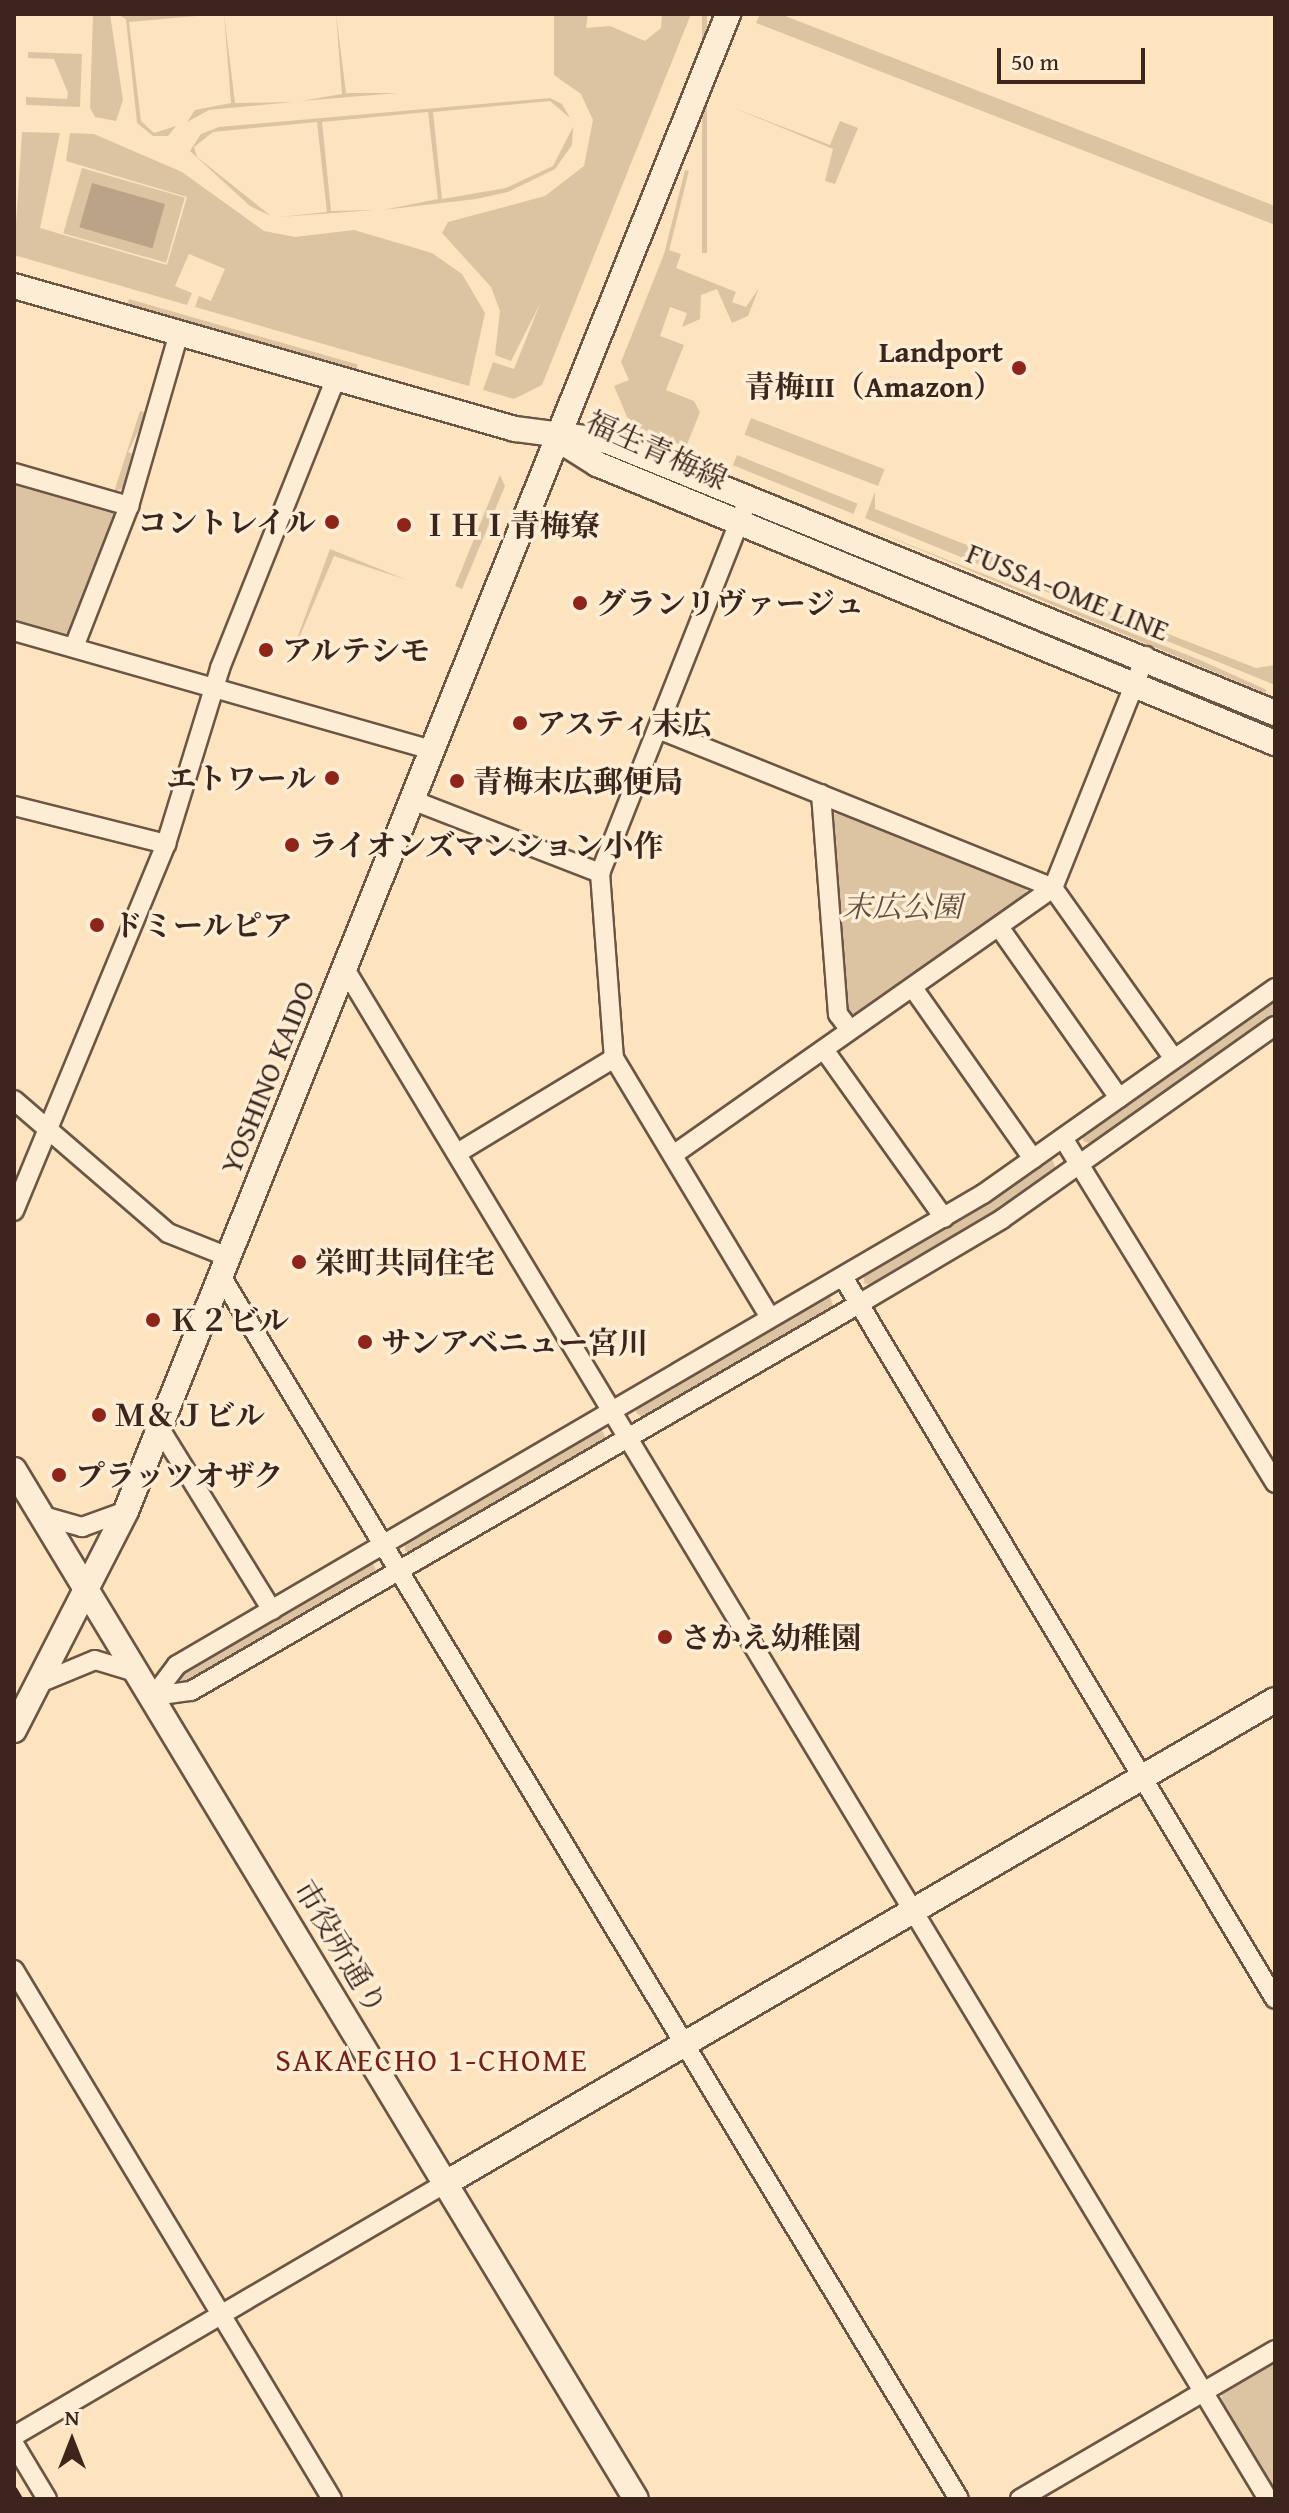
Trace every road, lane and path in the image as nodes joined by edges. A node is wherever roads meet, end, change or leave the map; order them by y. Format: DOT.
graph roads {
  1 [pos="728,14"];
  2 [pos="14,286"];
  3 [pos="179,333"];
  4 [pos="336,378"];
  5 [pos="557,439"];
  6 [pos="14,473"];
  7 [pos="749,497"];
  8 [pos="129,506"];
  9 [pos="739,521"];
  10 [pos="844,536"];
  11 [pos="843,563"];
  12 [pos="948,577"];
  13 [pos="938,601"];
  14 [pos="1005,628"];
  15 [pos="14,631"];
  16 [pos="74,647"];
  17 [pos="1146,656"];
  18 [pos="1136,680"];
  19 [pos="215,684"];
  20 [pos="1275,713"];
  21 [pos="658,729"];
  22 [pos="1275,743"];
  23 [pos="432,750"];
  24 [pos="821,794"];
  25 [pos="412,800"];
  26 [pos="14,806"];
  27 [pos="166,844"];
  28 [pos="600,873"];
  29 [pos="1053,888"];
  30 [pos="999,927"];
  31 [pos="345,969"];
  32 [pos="913,988"];
  33 [pos="1275,988"];
  34 [pos="1275,1026"];
  35 [pos="850,1030"];
  36 [pos="825,1051"];
  37 [pos="614,1058"];
  38 [pos="1174,1059"];
  39 [pos="1119,1098"];
  40 [pos="14,1100"];
  41 [pos="51,1132"];
  42 [pos="1063,1138"];
  43 [pos="459,1152"];
  44 [pos="673,1155"];
  45 [pos="1033,1159"];
  46 [pos="1083,1162"];
  47 [pos="14,1211"];
  48 [pos="944,1218"];
  49 [pos="224,1267"];
  50 [pos="843,1277"];
  51 [pos="859,1304"];
  52 [pos="769,1316"];
  53 [pos="613,1411"];
  54 [pos="160,1429"];
  55 [pos="629,1437"];
  56 [pos="14,1470"];
  57 [pos="1275,1483"];
  58 [pos="126,1511"];
  59 [pos="43,1516"];
  60 [pos="384,1545"];
  61 [pos="400,1570"];
  62 [pos="90,1592"];
  63 [pos="272,1610"];
  64 [pos="141,1674"];
  65 [pos="42,1682"];
  66 [pos="154,1696"];
  67 [pos="1275,1700"];
  68 [pos="14,1730"];
  69 [pos="1142,1777"];
  70 [pos="913,1910"];
  71 [pos="14,1970"];
  72 [pos="1275,1999"];
  73 [pos="684,2043"];
  74 [pos="446,2183"];
  75 [pos="221,2314"];
  76 [pos="1275,2350"];
  77 [pos="1204,2392"];
  78 [pos="14,2436"];
  79 [pos="14,2444"];
  80 [pos="47,2499"];
  81 [pos="332,2499"];
  82 [pos="636,2499"];
  83 [pos="959,2499"];
  84 [pos="1020,2499"];
  85 [pos="1268,2499"];
  1 -- 5 [label="street, YOSHINO KAIDO"];
  2 -- 3 [label="street"];
  3 -- 4 [label="street"];
  3 -- 8 [label="street"];
  4 -- 5 [label="street"];
  4 -- 19 [label="street"];
  5 -- 7 [label="street, 福生青梅線"];
  5 -- 9 [label="street, 福生青梅線"];
  5 -- 23 [label="street, YOSHINO KAIDO"];
  6 -- 8 [label="street"];
  7 -- 9 [label="street"];
  7 -- 10 [label="street, 福生青梅線"];
  8 -- 16 [label="street"];
  9 -- 11 [label="street, 福生青梅線"];
  9 -- 21 [label="street"];
  10 -- 11 [label="street"];
  10 -- 12 [label="street, FUSSA-OME LINE"];
  11 -- 13 [label="street, 福生青梅線"];
  12 -- 13 [label="street"];
  12 -- 17 [label="street, FUSSA-OME LINE"];
  13 -- 14 [label="street, 福生青梅線"];
  14 -- 18 [label="street, FUSSA-OME LINE"];
  15 -- 16 [label="street"];
  16 -- 19 [label="street"];
  17 -- 18 [label="street"];
  17 -- 20 [label="street, FUSSA-OME LINE"];
  18 -- 22 [label="street, FUSSA-OME LINE"];
  18 -- 29 [label="street"];
  19 -- 23 [label="street"];
  19 -- 27 [label="street"];
  21 -- 24 [label="street"];
  21 -- 28 [label="street"];
  23 -- 25 [label="street, YOSHINO KAIDO"];
  24 -- 29 [label="street"];
  24 -- 35 [label="street"];
  25 -- 28 [label="street"];
  25 -- 31 [label="street, YOSHINO KAIDO"];
  26 -- 27 [label="street"];
  27 -- 41 [label="street"];
  28 -- 37 [label="street"];
  29 -- 30 [label="street"];
  29 -- 38 [label="street"];
  30 -- 32 [label="street"];
  30 -- 39 [label="street"];
  31 -- 43 [label="street"];
  31 -- 49 [label="street, YOSHINO KAIDO"];
  32 -- 35 [label="street"];
  32 -- 45 [label="street"];
  33 -- 38 [label="street"];
  34 -- 46 [label="street"];
  35 -- 36 [label="street"];
  36 -- 44 [label="street"];
  36 -- 48 [label="street"];
  37 -- 43 [label="street"];
  37 -- 44 [label="street"];
  38 -- 39 [label="street"];
  39 -- 42 [label="street"];
  40 -- 41 [label="street"];
  41 -- 47 [label="street"];
  41 -- 49 [label="street"];
  42 -- 45 [label="street"];
  42 -- 46 [label="street"];
  43 -- 53 [label="street"];
  44 -- 52 [label="street"];
  45 -- 48 [label="street"];
  46 -- 51 [label="street"];
  46 -- 57 [label="street"];
  48 -- 50 [label="street"];
  49 -- 54 [label="street, YOSHINO KAIDO"];
  49 -- 60 [label="street"];
  50 -- 51 [label="street"];
  50 -- 52 [label="street"];
  51 -- 55 [label="street"];
  51 -- 69 [label="street"];
  52 -- 53 [label="street"];
  53 -- 55 [label="street"];
  53 -- 60 [label="street"];
  54 -- 58 [label="street, YOSHINO KAIDO"];
  54 -- 63 [label="street"];
  55 -- 61 [label="street"];
  55 -- 70 [label="street"];
  56 -- 59 [label="street, 市役所通り"];
  58 -- 59 [label="street"];
  58 -- 62 [label="street, YOSHINO KAIDO"];
  59 -- 62 [label="street, 市役所通り"];
  60 -- 61 [label="street"];
  60 -- 63 [label="street"];
  61 -- 66 [label="street"];
  61 -- 73 [label="street"];
  62 -- 64 [label="street, 市役所通り"];
  62 -- 65 [label="street, YOSHINO KAIDO"];
  63 -- 66 [label="street"];
  64 -- 65 [label="street"];
  64 -- 66 [label="street, 市役所通り"];
  65 -- 68 [label="street, YOSHINO KAIDO"];
  66 -- 74 [label="street, 市役所通り"];
  67 -- 69 [label="street"];
  69 -- 70 [label="street"];
  69 -- 72 [label="street"];
  70 -- 73 [label="street"];
  70 -- 77 [label="street"];
  71 -- 75 [label="street"];
  73 -- 74 [label="street"];
  73 -- 83 [label="street"];
  74 -- 75 [label="street"];
  74 -- 82 [label="street, 市役所通り"];
  75 -- 78 [label="street"];
  75 -- 81 [label="street"];
  76 -- 77 [label="street"];
  77 -- 84 [label="street"];
  77 -- 85 [label="street"];
  79 -- 80 [label="street"];
}
